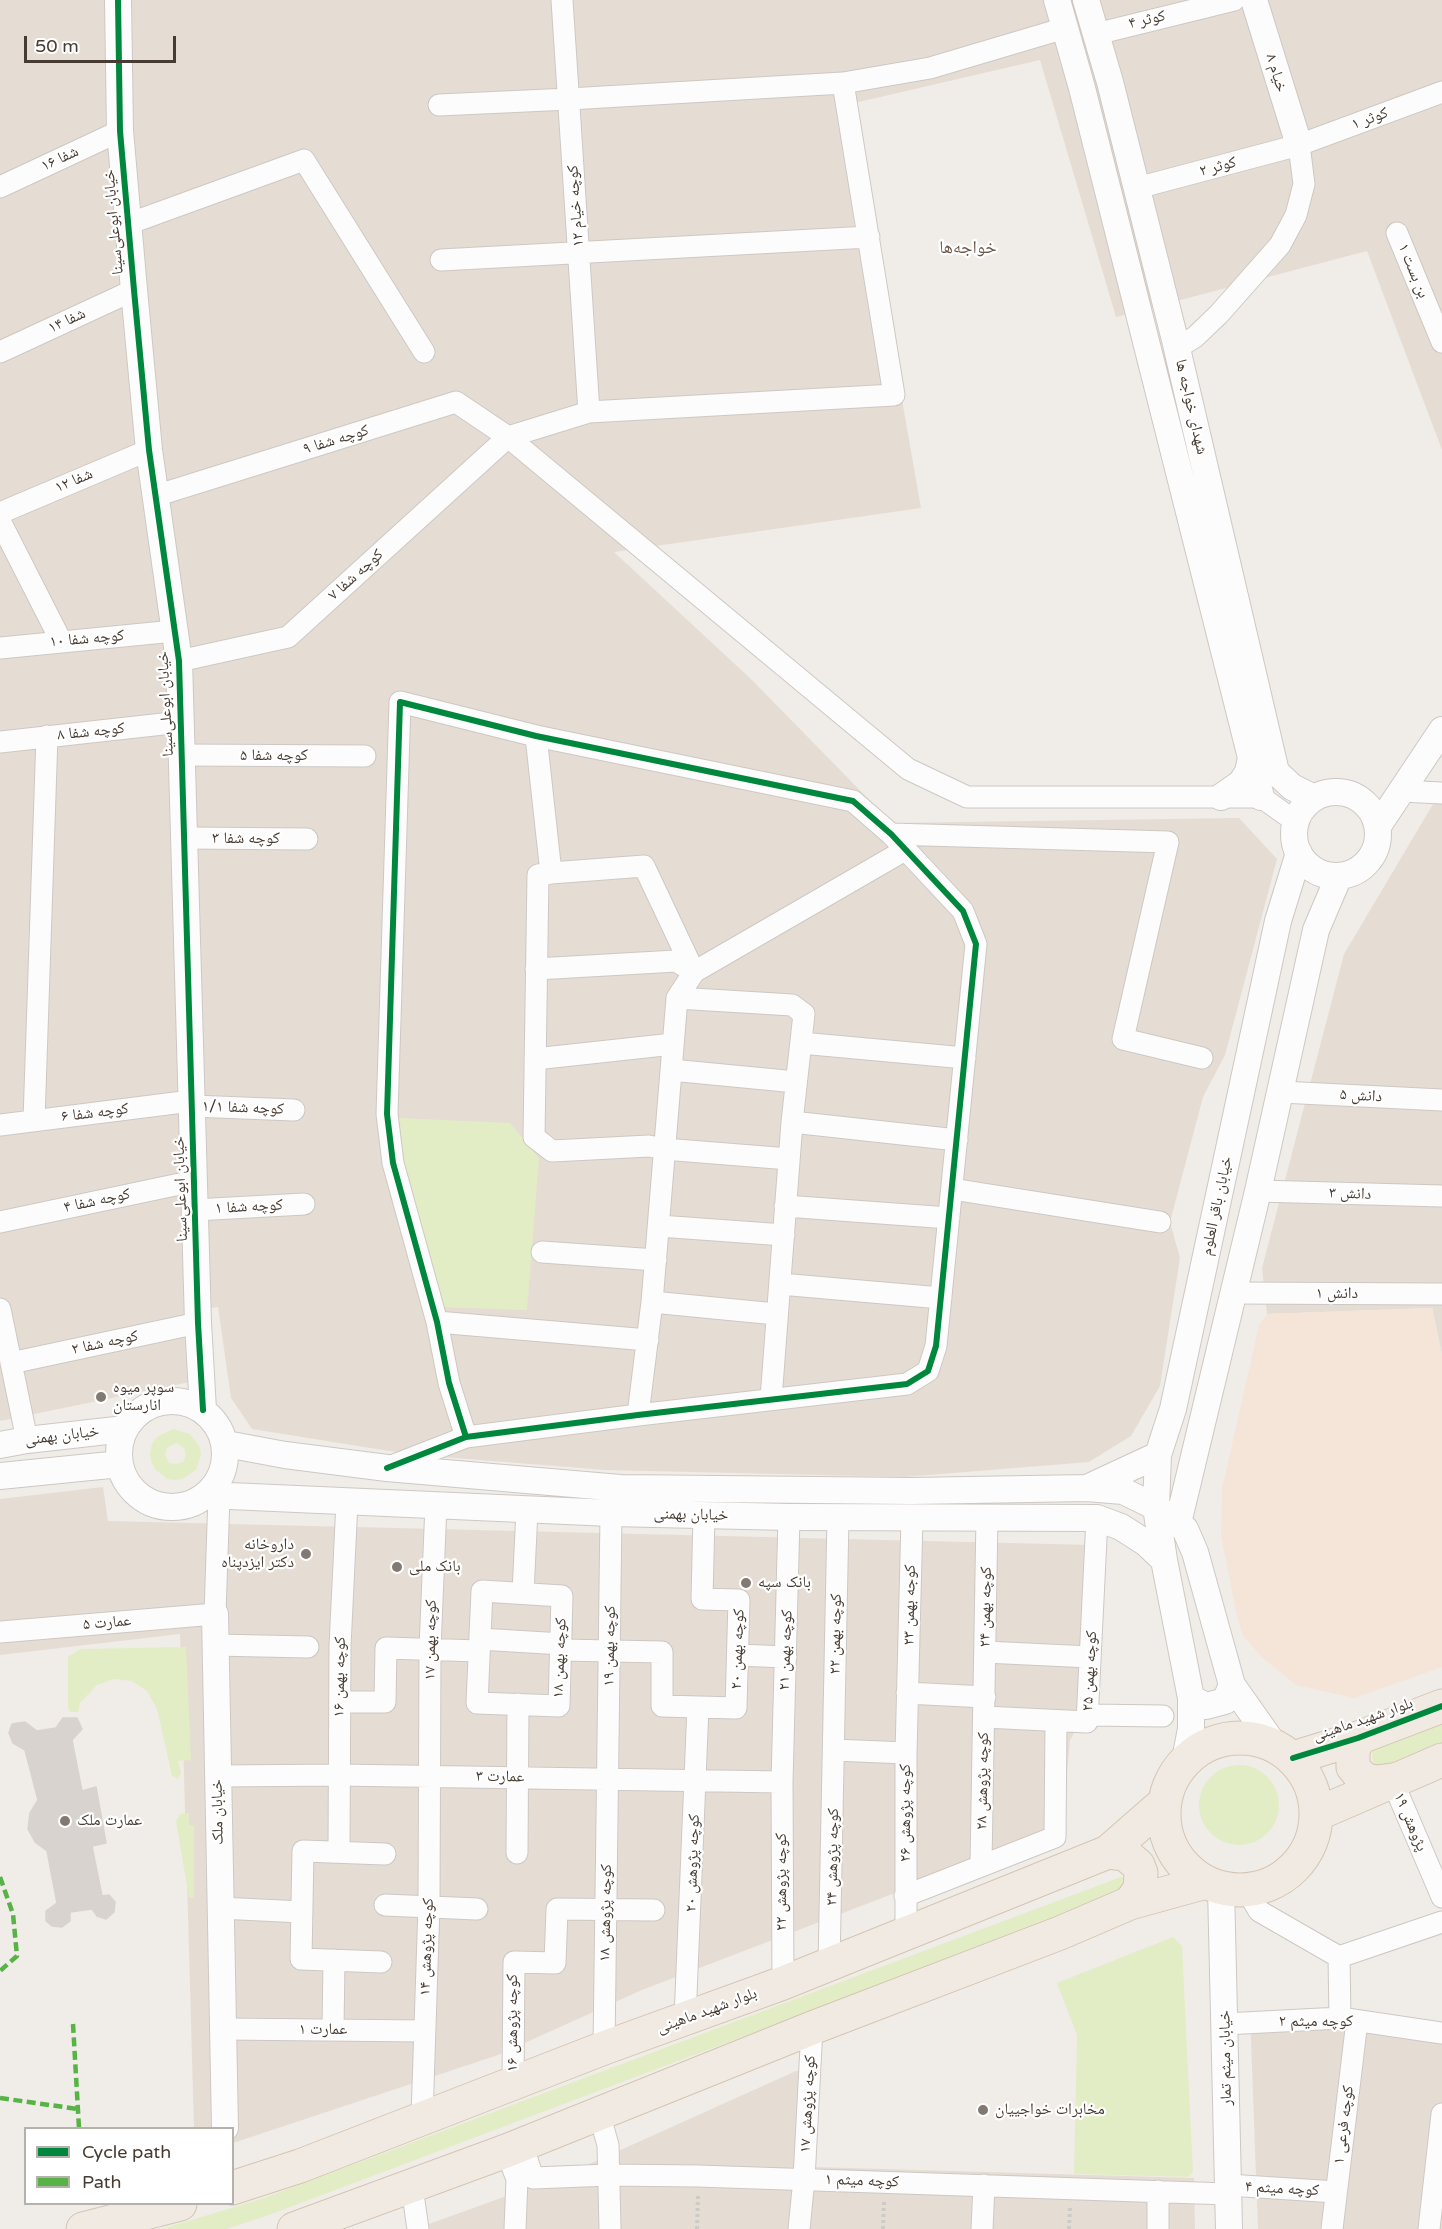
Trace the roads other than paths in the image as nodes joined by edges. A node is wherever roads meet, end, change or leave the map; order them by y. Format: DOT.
graph roads {
  1 [pos="118,0"];
  2 [pos="561,0"];
  3 [pos="1057,0"];
  4 [pos="1086,0"];
  5 [pos="1234,0"];
  6 [pos="1254,0"];
  7 [pos="1065,28"];
  8 [pos="1096,34"];
  9 [pos="843,83"];
  10 [pos="1442,92"];
  11 [pos="569,99"];
  12 [pos="439,105"];
  13 [pos="120,131"];
  14 [pos="1299,145"];
  15 [pos="0,187"];
  16 [pos="1137,188"];
  17 [pos="128,224"];
  18 [pos="1398,233"];
  19 [pos="869,237"];
  20 [pos="580,252"];
  21 [pos="441,260"];
  22 [pos="134,290"];
  23 [pos="1442,342"];
  24 [pos="1177,348"];
  25 [pos="0,352"];
  26 [pos="424,352"];
  27 [pos="589,412"];
  28 [pos="508,437"];
  29 [pos="149,450"];
  30 [pos="155,496"];
  31 [pos="0,513"];
  32 [pos="0,521"];
  33 [pos="7,552"];
  34 [pos="174,631"];
  35 [pos="62,641"];
  36 [pos="0,648"];
  37 [pos="178,661"];
  38 [pos="181,722"];
  39 [pos="1442,730"];
  40 [pos="47,736"];
  41 [pos="536,736"];
  42 [pos="0,742"];
  43 [pos="182,755"];
  44 [pos="365,756"];
  45 [pos="1251,758"];
  46 [pos="1401,791"];
  47 [pos="1442,794"];
  48 [pos="1221,797"];
  49 [pos="1261,797"];
  50 [pos="1314,798"];
  51 [pos="1296,822"];
  52 [pos="1378,826"];
  53 [pos="891,834"];
  54 [pos="185,838"];
  55 [pos="307,839"];
  56 [pos="905,850"];
  57 [pos="1299,853"];
  58 [pos="551,873"];
  59 [pos="1339,876"];
  60 [pos="536,969"];
  61 [pos="694,972"];
  62 [pos="677,998"];
  63 [pos="801,1043"];
  64 [pos="673,1044"];
  65 [pos="965,1058"];
  66 [pos="1202,1058"];
  67 [pos="535,1059"];
  68 [pos="671,1070"];
  69 [pos="796,1082"];
  70 [pos="1281,1092"];
  71 [pos="1442,1100"];
  72 [pos="191,1104"];
  73 [pos="294,1110"];
  74 [pos="34,1120"];
  75 [pos="792,1122"];
  76 [pos="0,1125"];
  77 [pos="957,1140"];
  78 [pos="664,1149"];
  79 [pos="789,1159"];
  80 [pos="194,1181"];
  81 [pos="952,1189"];
  82 [pos="1258,1191"];
  83 [pos="1442,1196"];
  84 [pos="304,1204"];
  85 [pos="785,1206"];
  86 [pos="195,1210"];
  87 [pos="949,1218"];
  88 [pos="0,1222"];
  89 [pos="1160,1222"];
  90 [pos="659,1226"];
  91 [pos="784,1235"];
  92 [pos="542,1251"];
  93 [pos="656,1260"];
  94 [pos="780,1284"];
  95 [pos="1233,1293"];
  96 [pos="1442,1294"];
  97 [pos="941,1298"];
  98 [pos="652,1302"];
  99 [pos="0,1309"];
  100 [pos="776,1314"];
  101 [pos="437,1322"];
  102 [pos="198,1323"];
  103 [pos="648,1340"];
  104 [pos="11,1363"];
  105 [pos="771,1399"];
  106 [pos="203,1410"];
  107 [pos="638,1415"];
  108 [pos="125,1429"];
  109 [pos="466,1437"];
  110 [pos="27,1440"];
  111 [pos="226,1444"];
  112 [pos="0,1445"];
  113 [pos="1158,1455"];
  114 [pos="120,1464"];
  115 [pos="387,1468"];
  116 [pos="0,1476"];
  117 [pos="1088,1488"];
  118 [pos="213,1495"];
  119 [pos="347,1502"];
  120 [pos="436,1504"];
  121 [pos="1156,1507"];
  122 [pos="527,1510"];
  123 [pos="611,1513"];
  124 [pos="704,1515"];
  125 [pos="789,1517"];
  126 [pos="838,1517"];
  127 [pos="987,1517"];
  128 [pos="912,1518"];
  129 [pos="1097,1518"];
  130 [pos="1178,1523"];
  131 [pos="1164,1560"];
  132 [pos="523,1593"];
  133 [pos="215,1614"];
  134 [pos="0,1632"];
  135 [pos="215,1645"];
  136 [pos="480,1645"];
  137 [pos="308,1647"];
  138 [pos="562,1647"];
  139 [pos="430,1648"];
  140 [pos="609,1651"];
  141 [pos="985,1652"];
  142 [pos="738,1655"];
  143 [pos="786,1657"];
  144 [pos="1090,1657"];
  145 [pos="1232,1685"];
  146 [pos="908,1693"];
  147 [pos="1191,1698"];
  148 [pos="340,1702"];
  149 [pos="518,1704"];
  150 [pos="1442,1706"];
  151 [pos="698,1707"];
  152 [pos="985,1707"];
  153 [pos="1088,1715"];
  154 [pos="1163,1716"];
  155 [pos="1056,1721"];
  156 [pos="1358,1738"];
  157 [pos="834,1750"];
  158 [pos="1284,1752"];
  159 [pos="906,1753"];
  160 [pos="1185,1760"];
  161 [pos="1442,1760"];
  162 [pos="339,1775"];
  163 [pos="218,1776"];
  164 [pos="431,1776"];
  165 [pos="518,1778"];
  166 [pos="608,1779"];
  167 [pos="696,1780"];
  168 [pos="1392,1780"];
  169 [pos="782,1782"];
  170 [pos="1164,1803"];
  171 [pos="1317,1814"];
  172 [pos="339,1852"];
  173 [pos="1108,1852"];
  174 [pos="517,1853"];
  175 [pos="385,1854"];
  176 [pos="981,1864"];
  177 [pos="1225,1886"];
  178 [pos="905,1896"];
  179 [pos="1442,1897"];
  180 [pos="1130,1903"];
  181 [pos="385,1905"];
  182 [pos="429,1906"];
  183 [pos="220,1908"];
  184 [pos="477,1909"];
  185 [pos="606,1909"];
  186 [pos="654,1910"];
  187 [pos="302,1912"];
  188 [pos="1442,1922"];
  189 [pos="906,1933"];
  190 [pos="1339,1957"];
  191 [pos="334,1960"];
  192 [pos="381,1962"];
  193 [pos="830,1964"];
  194 [pos="783,1983"];
  195 [pos="685,2019"];
  196 [pos="1349,2020"];
  197 [pos="1225,2024"];
  198 [pos="812,2028"];
  199 [pos="223,2029"];
  200 [pos="333,2030"];
  201 [pos="424,2031"];
  202 [pos="1442,2033"];
  203 [pos="604,2048"];
  204 [pos="513,2083"];
  205 [pos="599,2113"];
  206 [pos="1442,2114"];
  207 [pos="422,2118"];
  208 [pos="225,2127"];
  209 [pos="519,2163"];
  210 [pos="609,2175"];
  211 [pos="804,2179"];
  212 [pos="984,2185"];
  213 [pos="234,2187"];
  214 [pos="412,2187"];
  215 [pos="1227,2190"];
  216 [pos="1158,2191"];
  217 [pos="1336,2192"];
  218 [pos="176,2205"];
  219 [pos="83,2229"];
  220 [pos="294,2229"];
  221 [pos="418,2229"];
  222 [pos="515,2229"];
  223 [pos="610,2229"];
  224 [pos="799,2229"];
  225 [pos="981,2229"];
  226 [pos="1158,2229"];
  227 [pos="1229,2229"];
  228 [pos="1332,2229"];
  229 [pos="1429,2229"];
  1 -- 13 [label="street, خیابان ابوعلی‌سینا"];
  2 -- 11 [label="street, کوچه خیام ۱۲"];
  3 -- 7 [label="street, شهدای خواجه ها"];
  4 -- 8 [label="street, شهدای خواجه ها"];
  5 -- 8 [label="street, کوثر ۴"];
  6 -- 14 [label="street, خیام ۸"];
  7 -- 9 [label="street"];
  7 -- 45 [label="street, شهدای خواجه ها"];
  8 -- 16 [label="street, شهدای خواجه ها"];
  9 -- 11 [label="street"];
  9 -- 19 [label="street"];
  10 -- 14 [label="street, کوثر ۱"];
  11 -- 12 [label="street"];
  11 -- 20 [label="street, کوچه خیام ۱۲"];
  13 -- 15 [label="street, شفا ۱۶"];
  13 -- 17 [label="street, خیابان ابوعلی‌سینا"];
  14 -- 16 [label="street, کوثر ۲"];
  14 -- 24 [label="street"];
  16 -- 24 [label="street, شهدای خواجه ها"];
  17 -- 22 [label="street, خیابان ابوعلی‌سینا"];
  17 -- 26 [label="street"];
  18 -- 23 [label="street, بن بست ۱"];
  19 -- 20 [label="street"];
  19 -- 27 [label="street"];
  20 -- 21 [label="street"];
  20 -- 27 [label="street, کوچه خیام ۱۲"];
  22 -- 25 [label="street, شفا ۱۴"];
  22 -- 29 [label="street, خیابان ابوعلی‌سینا"];
  24 -- 50 [label="street, شهدای خواجه ها"];
  27 -- 28 [label="street"];
  28 -- 30 [label="street, کوچه شفا ۹"];
  28 -- 37 [label="street, کوچه شفا ۷"];
  28 -- 48 [label="street"];
  29 -- 30 [label="street, خیابان ابوعلی‌سینا"];
  29 -- 31 [label="street, شفا ۱۲"];
  30 -- 34 [label="street, خیابان ابوعلی‌سینا"];
  32 -- 33 [label="street"];
  33 -- 35 [label="street"];
  34 -- 35 [label="street, کوچه شفا ۱۰"];
  34 -- 37 [label="street, خیابان ابوعلی‌سینا"];
  35 -- 36 [label="street, کوچه شفا ۱۰"];
  37 -- 38 [label="street, خیابان ابوعلی‌سینا"];
  38 -- 40 [label="street, کوچه شفا ۸"];
  38 -- 43 [label="street, خیابان ابوعلی‌سینا"];
  39 -- 46 [label="street"];
  40 -- 42 [label="street, کوچه شفا ۸"];
  40 -- 74 [label="street"];
  41 -- 53 [label="street"];
  41 -- 58 [label="street"];
  41 -- 101 [label="street"];
  43 -- 44 [label="street, کوچه شفا ۵"];
  43 -- 54 [label="street, خیابان ابوعلی‌سینا"];
  45 -- 48 [label="street"];
  45 -- 49 [label="street, شهدای خواجه ها"];
  46 -- 47 [label="street"];
  46 -- 52 [label="street"];
  48 -- 49 [label="street"];
  49 -- 51 [label="street"];
  50 -- 51 [label="street"];
  50 -- 52 [label="street"];
  51 -- 57 [label="street"];
  52 -- 59 [label="street"];
  53 -- 56 [label="street"];
  53 -- 66 [label="street"];
  54 -- 55 [label="street, کوچه شفا ۳"];
  54 -- 72 [label="street, خیابان ابوعلی‌سینا"];
  56 -- 61 [label="street"];
  56 -- 65 [label="street"];
  57 -- 59 [label="street"];
  57 -- 113 [label="street, خیابان باقر العلوم"];
  58 -- 60 [label="street"];
  58 -- 61 [label="street"];
  59 -- 70 [label="street"];
  60 -- 61 [label="street"];
  60 -- 67 [label="street"];
  61 -- 62 [label="street"];
  62 -- 63 [label="street"];
  62 -- 64 [label="street"];
  63 -- 65 [label="street"];
  63 -- 69 [label="street"];
  64 -- 67 [label="street"];
  64 -- 68 [label="street"];
  65 -- 77 [label="street"];
  67 -- 78 [label="street"];
  68 -- 69 [label="street"];
  68 -- 78 [label="street"];
  69 -- 75 [label="street"];
  70 -- 71 [label="street, دانش ۵"];
  70 -- 82 [label="street"];
  72 -- 73 [label="street, کوچه شفا ۱/۱"];
  72 -- 74 [label="street, کوچه شفا ۶"];
  72 -- 80 [label="street, خیابان ابوعلی‌سینا"];
  74 -- 76 [label="street, کوچه شفا ۶"];
  75 -- 77 [label="street"];
  75 -- 79 [label="street"];
  77 -- 81 [label="street"];
  78 -- 79 [label="street"];
  78 -- 90 [label="street"];
  79 -- 85 [label="street"];
  80 -- 86 [label="street, خیابان ابوعلی‌سینا"];
  80 -- 88 [label="street, کوچه شفا ۴"];
  81 -- 87 [label="street"];
  81 -- 89 [label="street"];
  82 -- 83 [label="street, دانش ۳"];
  82 -- 95 [label="street"];
  84 -- 86 [label="street, کوچه شفا ۱"];
  85 -- 87 [label="street"];
  85 -- 91 [label="street"];
  86 -- 102 [label="street, خیابان ابوعلی‌سینا"];
  87 -- 97 [label="street"];
  90 -- 91 [label="street"];
  90 -- 93 [label="street"];
  91 -- 94 [label="street"];
  92 -- 93 [label="street"];
  93 -- 98 [label="street"];
  94 -- 97 [label="street"];
  94 -- 100 [label="street"];
  95 -- 96 [label="street, دانش ۱"];
  95 -- 130 [label="street"];
  97 -- 105 [label="street"];
  98 -- 100 [label="street"];
  98 -- 103 [label="street"];
  99 -- 104 [label="street"];
  100 -- 105 [label="street"];
  101 -- 103 [label="street"];
  101 -- 109 [label="street"];
  102 -- 104 [label="street, کوچه شفا ۲"];
  102 -- 106 [label="street, خیابان ابوعلی‌سینا"];
  103 -- 107 [label="street"];
  104 -- 110 [label="street"];
  105 -- 107 [label="street"];
  106 -- 108 [label="street"];
  106 -- 111 [label="street"];
  107 -- 109 [label="street"];
  108 -- 110 [label="street, خیابان بهمنی"];
  108 -- 114 [label="street"];
  109 -- 115 [label="street"];
  110 -- 112 [label="street, خیابان بهمنی"];
  111 -- 115 [label="street, خیابان بهمنی"];
  111 -- 118 [label="street"];
  113 -- 117 [label="street"];
  113 -- 121 [label="street, خیابان باقر العلوم"];
  114 -- 116 [label="street, خیابان بهمنی"];
  114 -- 118 [label="street"];
  115 -- 117 [label="street, خیابان بهمنی"];
  117 -- 121 [label="street, خیابان بهمنی"];
  118 -- 119 [label="street, خیابان بهمنی"];
  118 -- 133 [label="street, خیابان ملک"];
  119 -- 120 [label="street, خیابان بهمنی"];
  119 -- 148 [label="street, کوچه بهمن ۱۶"];
  120 -- 122 [label="street, خیابان بهمنی"];
  120 -- 139 [label="street, کوچه بهمن ۱۷"];
  121 -- 130 [label="street, خیابان بهمنی"];
  121 -- 131 [label="street, خیابان باقر العلوم"];
  122 -- 123 [label="street, خیابان بهمنی"];
  122 -- 132 [label="street"];
  123 -- 124 [label="street, خیابان بهمنی"];
  123 -- 140 [label="street, کوچه بهمن ۱۹"];
  124 -- 125 [label="street, خیابان بهمنی"];
  124 -- 142 [label="street, کوچه بهمن ۲۰"];
  125 -- 126 [label="street, خیابان بهمنی"];
  125 -- 143 [label="street, کوچه بهمن ۲۱"];
  126 -- 128 [label="street, خیابان بهمنی"];
  126 -- 157 [label="street, کوچه بهمن ۲۲"];
  127 -- 128 [label="street, خیابان بهمنی"];
  127 -- 129 [label="street, خیابان بهمنی"];
  127 -- 141 [label="street, کوچه بهمن ۲۴"];
  128 -- 146 [label="street, کوجه بهمن ۲۳"];
  129 -- 131 [label="street, خیابان بهمنی"];
  129 -- 144 [label="street, کوچه بهمن ۲۵"];
  130 -- 145 [label="street"];
  131 -- 147 [label="street, خیابان باقر العلوم"];
  132 -- 136 [label="street, کوچه بهمن ۱۸"];
  132 -- 138 [label="street, کوچه بهمن ۱۸"];
  133 -- 134 [label="street, عمارت ۵"];
  133 -- 135 [label="street, خیابان ملک"];
  135 -- 137 [label="street"];
  135 -- 163 [label="street, خیابان ملک"];
  136 -- 138 [label="street"];
  136 -- 139 [label="street"];
  136 -- 149 [label="street, کوچه بهمن ۱۸"];
  138 -- 140 [label="street"];
  138 -- 149 [label="street, کوچه بهمن ۱۸"];
  139 -- 148 [label="street"];
  139 -- 164 [label="street, کوچه بهمن ۱۷"];
  140 -- 151 [label="street"];
  140 -- 166 [label="street, کوچه بهمن ۱۹"];
  141 -- 144 [label="street"];
  141 -- 152 [label="street, کوچه بهمن ۲۴"];
  142 -- 143 [label="street"];
  142 -- 151 [label="street, کوچه بهمن ۲۰"];
  143 -- 169 [label="street, کوچه بهمن ۲۱"];
  144 -- 153 [label="street, کوچه بهمن ۲۵"];
  145 -- 147 [label="street"];
  145 -- 158 [label="street"];
  146 -- 152 [label="street, کوچه بهمن ۲۵"];
  146 -- 159 [label="street, کوچه پژوهش ۲۶"];
  147 -- 160 [label="street, خیابان باقر العلوم"];
  148 -- 162 [label="street, کوچه بهمن ۱۶"];
  149 -- 165 [label="street"];
  150 -- 156 [label="main road, بلوار شهید ماهینی"];
  151 -- 167 [label="street, کوچه پژوهش ۲۰"];
  152 -- 155 [label="street, کوچه بهمن ۲۵"];
  152 -- 176 [label="street, کوچه پژوهش ۲۸"];
  153 -- 154 [label="street"];
  153 -- 155 [label="street, کوچه بهمن ۲۵"];
  155 -- 176 [label="street"];
  156 -- 158 [label="main road, بلوار شهید ماهینی"];
  156 -- 168 [label="main road"];
  157 -- 159 [label="street"];
  157 -- 193 [label="street, کوچه پژوهش ۲۴"];
  158 -- 160 [label="main road"];
  158 -- 171 [label="main road"];
  159 -- 178 [label="street, کوچه پژوهش ۲۶"];
  160 -- 170 [label="main road"];
  161 -- 168 [label="main road"];
  162 -- 163 [label="street, عمارت ۳"];
  162 -- 164 [label="street, عمارت ۳"];
  162 -- 172 [label="street, کوچه بهمن ۱۶"];
  163 -- 183 [label="street, خیابان ملک"];
  164 -- 165 [label="street, عمارت ۳"];
  164 -- 182 [label="street, کوچه پژوهش ۱۴"];
  165 -- 166 [label="street, عمارت ۳"];
  165 -- 174 [label="street"];
  166 -- 167 [label="street, عمارت ۳"];
  166 -- 185 [label="street, کوچه پژوهش ۱۸"];
  167 -- 169 [label="street, عمارت ۳"];
  167 -- 195 [label="street, کوچه پژوهش ۲۰"];
  168 -- 171 [label="main road"];
  168 -- 179 [label="street, پژوهش ۱۹"];
  169 -- 194 [label="street, کوچه پژوهش ۲۲"];
  170 -- 173 [label="main road, بلوار شهید ماهینی"];
  170 -- 177 [label="main road"];
  171 -- 177 [label="main road"];
  172 -- 175 [label="street"];
  172 -- 187 [label="street"];
  173 -- 180 [label="main road"];
  173 -- 189 [label="main road, بلوار شهید ماهینی"];
  176 -- 178 [label="street"];
  177 -- 180 [label="main road"];
  177 -- 190 [label="street"];
  177 -- 197 [label="street, خیابان میثم تمار"];
  178 -- 189 [label="street, کوچه پژوهش ۲۶"];
  180 -- 198 [label="main road"];
  181 -- 182 [label="street"];
  182 -- 184 [label="street"];
  182 -- 201 [label="street, کوچه پژوهش ۱۴"];
  183 -- 187 [label="street"];
  183 -- 199 [label="street, خیابان ملک"];
  185 -- 186 [label="street"];
  185 -- 203 [label="street, کوچه پژوهش ۱۸"];
  185 -- 204 [label="street, کوچه پژوهش ۱۶"];
  187 -- 191 [label="street"];
  188 -- 190 [label="street"];
  189 -- 193 [label="main road, بلوار شهید ماهینی"];
  190 -- 196 [label="street, کوچه فرعی ۱"];
  191 -- 192 [label="street"];
  191 -- 200 [label="street"];
  193 -- 194 [label="main road, بلوار شهید ماهینی"];
  194 -- 195 [label="main road, بلوار شهید ماهینی"];
  195 -- 203 [label="main road, بلوار شهید ماهینی"];
  196 -- 197 [label="street, کوچه میثم ۲"];
  196 -- 202 [label="street, کوچه میثم ۲"];
  196 -- 217 [label="street, کوچه فرعی ۱"];
  197 -- 215 [label="street, خیابان میثم تمار"];
  198 -- 205 [label="main road"];
  198 -- 211 [label="street, کوچه پژوهش ۱۷"];
  199 -- 200 [label="street, عمارت ۱"];
  199 -- 208 [label="street, خیابان ملک"];
  200 -- 201 [label="street, عمارت ۱"];
  201 -- 207 [label="street, کوچه پژوهش ۱۴"];
  203 -- 204 [label="main road, بلوار شهید ماهینی"];
  204 -- 207 [label="main road, بلوار شهید ماهینی"];
  205 -- 209 [label="main road"];
  205 -- 210 [label="street"];
  206 -- 229 [label="street"];
  207 -- 213 [label="main road, بلوار شهید ماهینی"];
  209 -- 210 [label="street, کوچه میثم ۱"];
  209 -- 214 [label="main road"];
  209 -- 222 [label="street"];
  210 -- 211 [label="street, کوچه میثم ۱"];
  210 -- 223 [label="street"];
  211 -- 212 [label="street, کوچه میثم ۱"];
  211 -- 224 [label="street, کوچه پژوهش ۱۷"];
  212 -- 216 [label="street, کوچه میثم ۱"];
  212 -- 225 [label="street"];
  214 -- 220 [label="main road"];
  214 -- 221 [label="street"];
  215 -- 216 [label="street, کوچه میثم ۱"];
  215 -- 217 [label="street, کوچه میثم ۴"];
  215 -- 227 [label="street, خیابان میثم تمار"];
  216 -- 226 [label="street"];
  217 -- 228 [label="street, کوچه فرعی ۱"];
  218 -- 219 [label="main road"];
}
